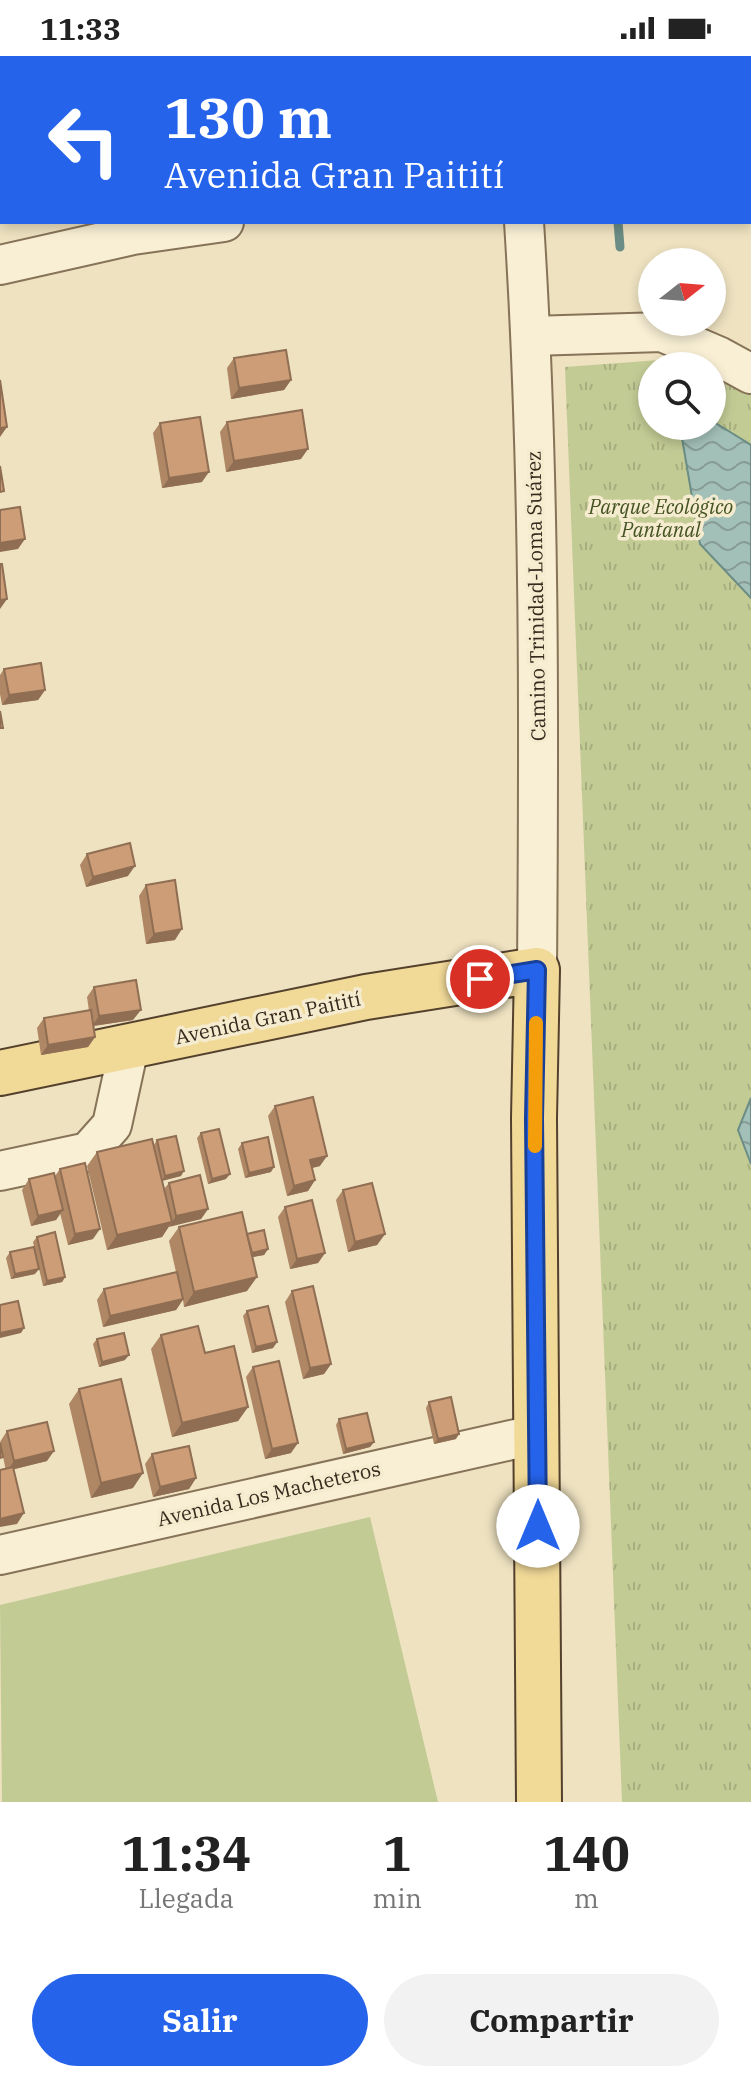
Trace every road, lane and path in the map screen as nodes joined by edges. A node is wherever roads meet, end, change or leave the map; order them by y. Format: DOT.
graph roads {
  1 [pos="198,224"];
  2 [pos="524,224"];
  3 [pos="132,229"];
  4 [pos="0,265"];
  5 [pos="531,336"];
  6 [pos="751,374"];
  7 [pos="537,970"];
  8 [pos="129,1047"];
  9 [pos="0,1073"];
  10 [pos="0,1171"];
  11 [pos="538,1434"];
  12 [pos="0,1555"];
  13 [pos="539,1802"];
  1 -- 3 [label="street"];
  2 -- 5 [label="street, Camino Trinidad-Loma Suárez"];
  3 -- 4 [label="street"];
  5 -- 6 [label="street"];
  5 -- 7 [label="street, Camino Trinidad-Loma Suárez"];
  7 -- 8 [label="main road, Avenida Gran Paitití"];
  7 -- 11 [label="main road"];
  8 -- 9 [label="main road, Avenida Gran Paitití"];
  8 -- 10 [label="street"];
  11 -- 12 [label="street, Avenida Los Macheteros"];
  11 -- 13 [label="main road"];
}
